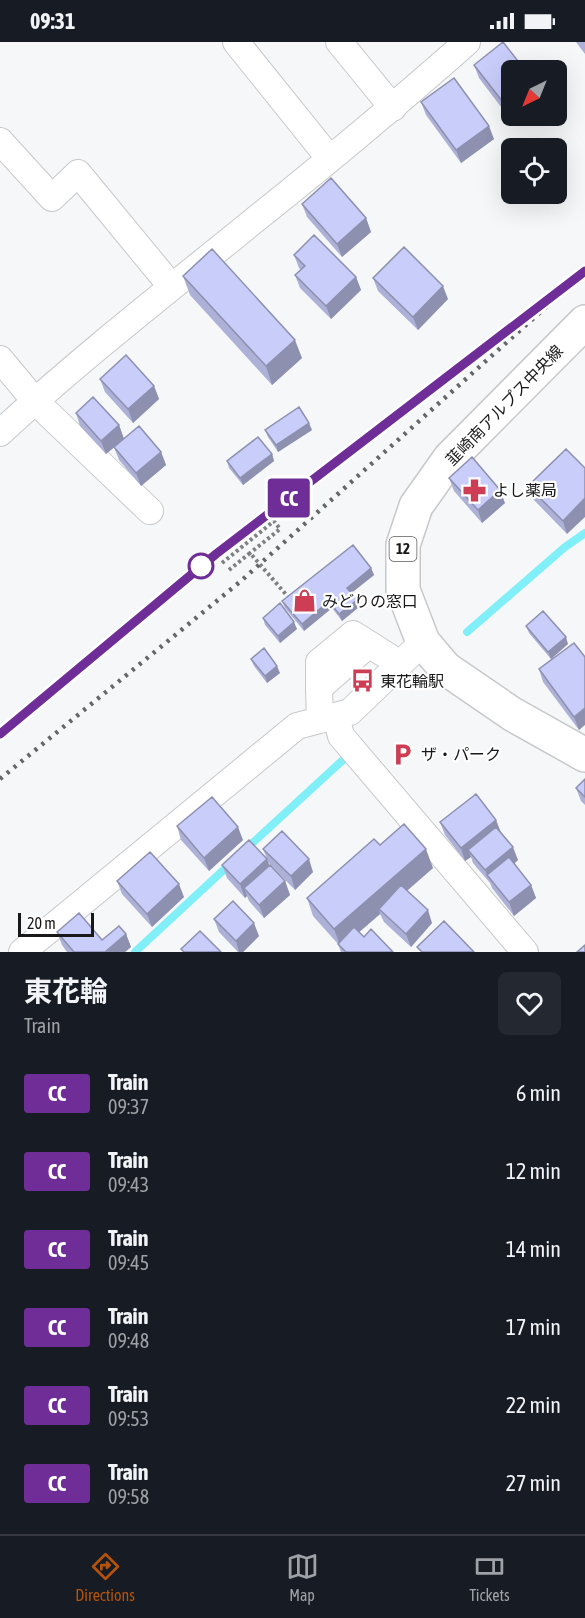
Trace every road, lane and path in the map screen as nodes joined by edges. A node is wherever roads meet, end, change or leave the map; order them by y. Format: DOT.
graph roads {
  1 [pos="236,42"];
  2 [pos="339,42"];
  3 [pos="467,42"];
  4 [pos="393,108"];
  5 [pos="0,141"];
  6 [pos="330,159"];
  7 [pos="171,286"];
  8 [pos="585,322"];
  9 [pos="0,358"];
  10 [pos="35,401"];
  11 [pos="0,433"];
  12 [pos="150,511"];
  13 [pos="250,553"];
  14 [pos="222,563"];
  15 [pos="229,570"];
  16 [pos="292,602"];
  17 [pos="412,653"];
  18 [pos="328,718"];
  19 [pos="585,755"];
  20 [pos="34,948"];
  21 [pos="525,952"];
  1 -- 6 [label="street"];
  2 -- 4 [label="street"];
  3 -- 4 [label="street"];
  4 -- 6 [label="street"];
  5 -- 7 [label="street"];
  6 -- 7 [label="street"];
  7 -- 10 [label="street"];
  8 -- 17 [label="main road, 韮崎南アルプス中央線 / 12"];
  9 -- 10 [label="street"];
  10 -- 11 [label="street"];
  10 -- 12 [label="street"];
  13 -- 14 [label="path"];
  13 -- 15 [label="path"];
  13 -- 16 [label="path"];
  17 -- 18 [label="street"];
  17 -- 18 [label="street"];
  17 -- 19 [label="main road, 韮崎南アルプス中央線 / 12"];
  18 -- 20 [label="street"];
  18 -- 21 [label="street"];
}
